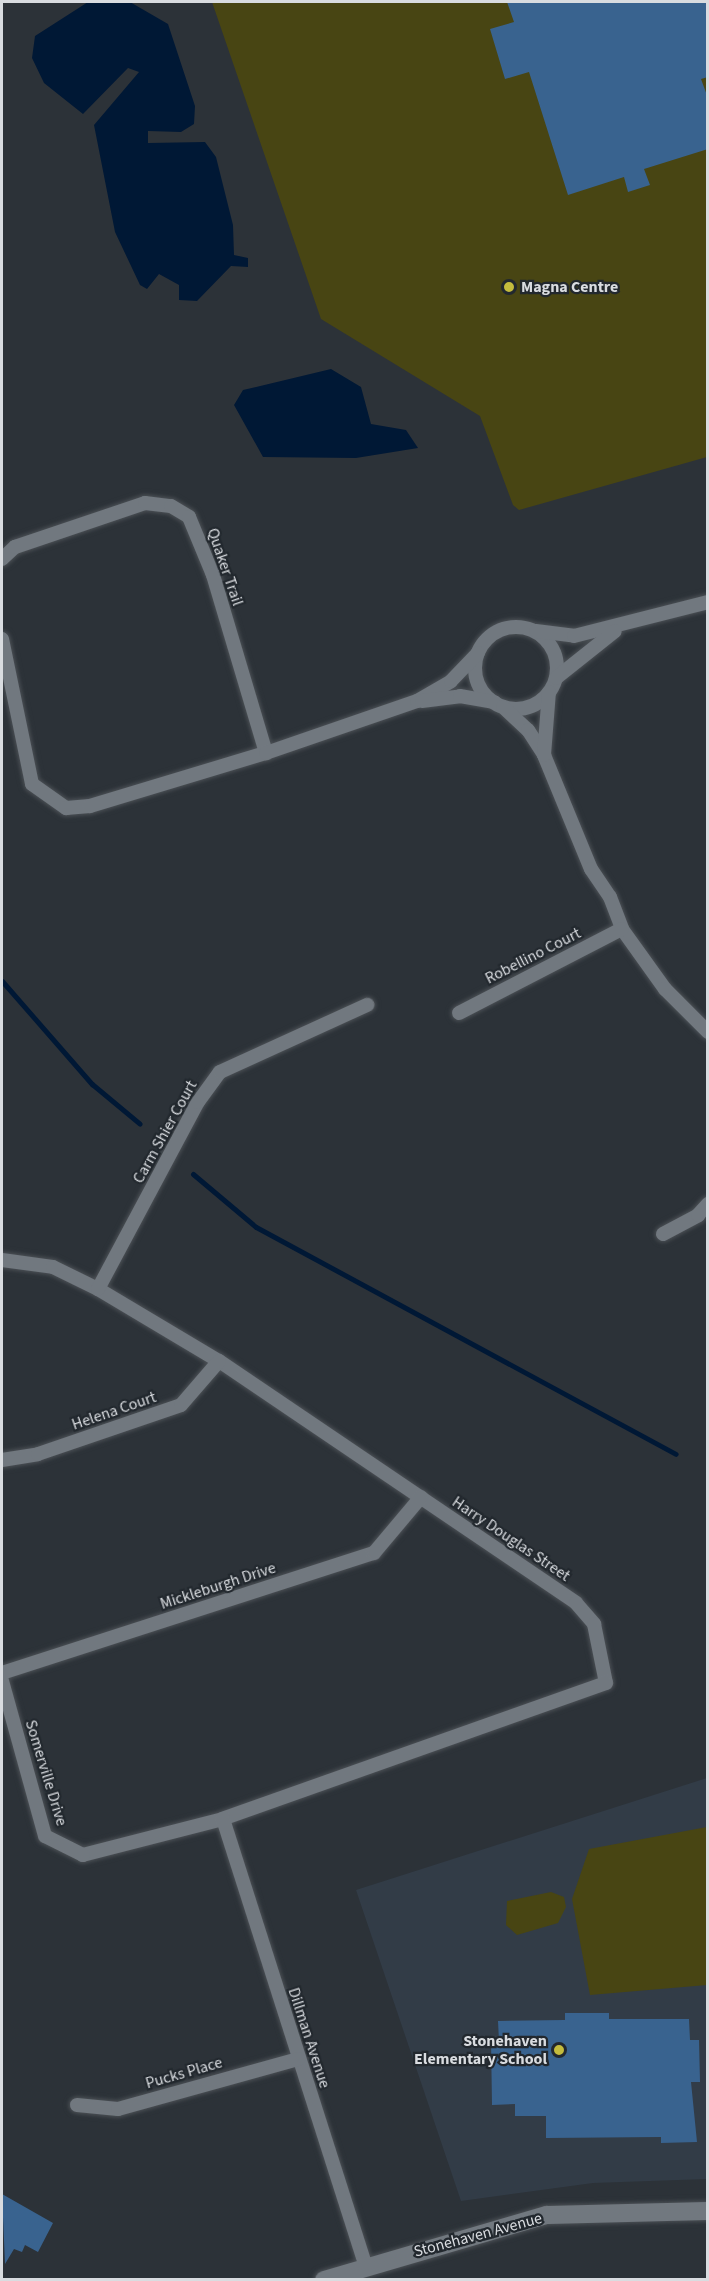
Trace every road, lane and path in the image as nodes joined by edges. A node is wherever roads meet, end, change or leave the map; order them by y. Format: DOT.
graph roads {
  1 [pos="2,559"];
  2 [pos="708,602"];
  3 [pos="621,626"];
  4 [pos="534,631"];
  5 [pos="2,639"];
  6 [pos="478,653"];
  7 [pos="556,678"];
  8 [pos="549,692"];
  9 [pos="417,701"];
  10 [pos="499,704"];
  11 [pos="266,753"];
  12 [pos="544,755"];
  13 [pos="622,929"];
  14 [pos="367,1005"];
  15 [pos="459,1012"];
  16 [pos="708,1032"];
  17 [pos="708,1204"];
  18 [pos="663,1234"];
  19 [pos="2,1260"];
  20 [pos="98,1289"];
  21 [pos="219,1361"];
  22 [pos="2,1460"];
  23 [pos="421,1497"];
  24 [pos="2,1673"];
  25 [pos="2,1681"];
  26 [pos="223,1819"];
  27 [pos="298,2058"];
  28 [pos="77,2105"];
  29 [pos="708,2211"];
  30 [pos="366,2266"];
  31 [pos="324,2280"];
  1 -- 11 [label="street, Quaker Trail"];
  2 -- 3 [label="street"];
  3 -- 4 [label="street"];
  3 -- 7 [label="street"];
  4 -- 6 [label="street"];
  4 -- 7 [label="street"];
  5 -- 11 [label="street"];
  6 -- 9 [label="street"];
  6 -- 10 [label="street"];
  7 -- 8 [label="street"];
  8 -- 10 [label="street"];
  8 -- 12 [label="street"];
  9 -- 10 [label="street"];
  9 -- 11 [label="street"];
  10 -- 12 [label="street"];
  12 -- 13 [label="street"];
  13 -- 15 [label="street, Robellino Court"];
  13 -- 16 [label="street"];
  14 -- 20 [label="street, Carm Shier Court"];
  17 -- 18 [label="street"];
  19 -- 20 [label="street, Harry Douglas Street"];
  20 -- 21 [label="street, Harry Douglas Street"];
  21 -- 22 [label="street, Helena Court"];
  21 -- 23 [label="street, Harry Douglas Street"];
  23 -- 24 [label="street, Mickleburgh Drive"];
  23 -- 26 [label="street, Harry Douglas Street"];
  25 -- 26 [label="street, Somerville Drive"];
  26 -- 27 [label="street, Dillman Avenue"];
  27 -- 28 [label="street, Pucks Place"];
  27 -- 30 [label="street, Dillman Avenue"];
  29 -- 30 [label="street, Stonehaven Avenue"];
  30 -- 31 [label="street, Stonehaven Avenue"];
}
